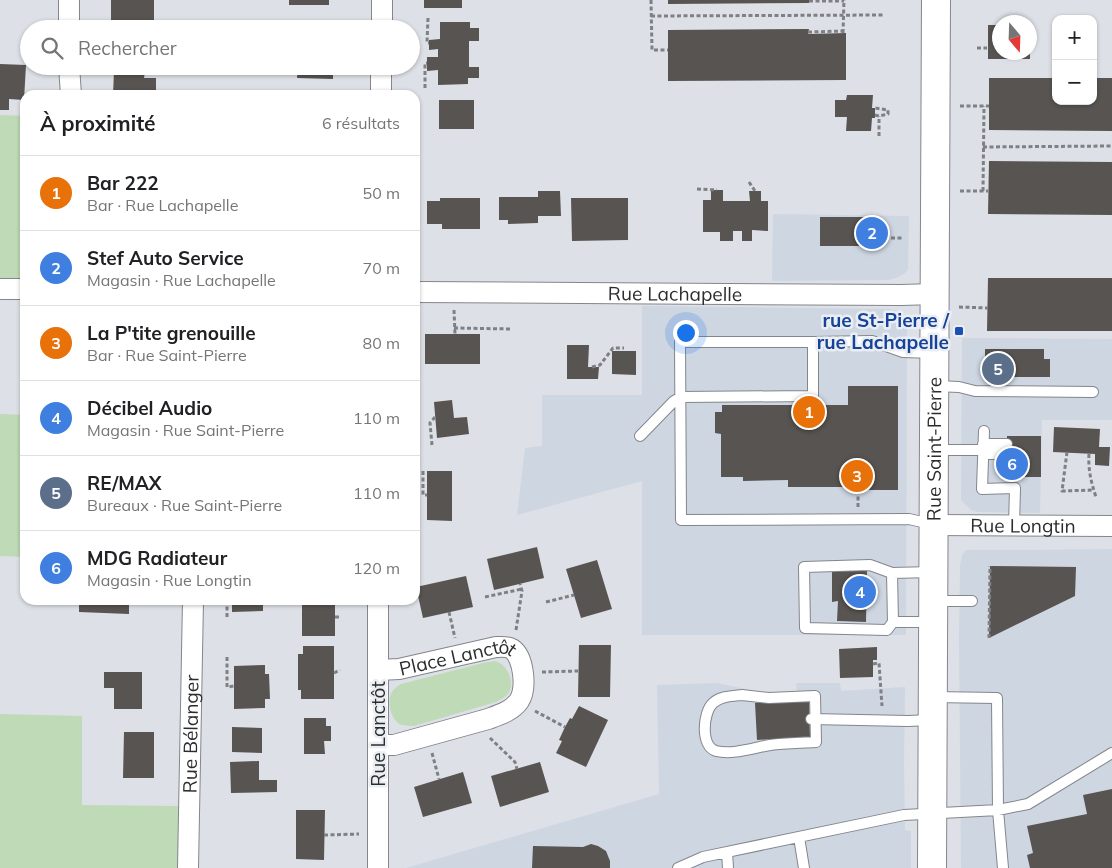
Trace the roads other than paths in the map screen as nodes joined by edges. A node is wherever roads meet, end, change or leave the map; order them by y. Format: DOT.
graph roads {
  1 [pos="69,0"];
  2 [pos="382,0"];
  3 [pos="936,0"];
  4 [pos="69,20"];
  5 [pos="382,20"];
  6 [pos="70,75"];
  7 [pos="381,75"];
  8 [pos="71,90"];
  9 [pos="381,90"];
  10 [pos="0,289"];
  11 [pos="20,289"];
  12 [pos="420,292"];
  13 [pos="935,294"];
  14 [pos="813,342"];
  15 [pos="935,353"];
  16 [pos="935,386"];
  17 [pos="1093,392"];
  18 [pos="681,397"];
  19 [pos="984,432"];
  20 [pos="640,436"];
  21 [pos="1007,449"];
  22 [pos="934,450"];
  23 [pos="983,450"];
  24 [pos="934,525"];
  25 [pos="1014,526"];
  26 [pos="1112,526"];
  27 [pos="933,572"];
  28 [pos="892,573"];
  29 [pos="972,601"];
  30 [pos="194,605"];
  31 [pos="378,605"];
  32 [pos="933,612"];
  33 [pos="893,622"];
  34 [pos="378,670"];
  35 [pos="933,709"];
  36 [pos="812,719"];
  37 [pos="378,745"];
  38 [pos="1112,754"];
  39 [pos="998,810"];
  40 [pos="932,814"];
  41 [pos="798,837"];
  42 [pos="727,852"];
  43 [pos="188,868"];
  44 [pos="378,868"];
  45 [pos="678,868"];
  46 [pos="728,868"];
  47 [pos="804,868"];
  48 [pos="932,868"];
  49 [pos="1003,868"];
  1 -- 4 [label="street"];
  2 -- 5 [label="street"];
  3 -- 13 [label="main road, Rue Saint-Pierre"];
  6 -- 8 [label="street"];
  7 -- 9 [label="street"];
  10 -- 11 [label="street"];
  12 -- 13 [label="street, Rue Lachapelle"];
  13 -- 15 [label="main road, Rue Saint-Pierre"];
  14 -- 15 [label="lane"];
  14 -- 18 [label="lane"];
  14 -- 18 [label="lane"];
  15 -- 16 [label="main road, Rue Saint-Pierre"];
  16 -- 17 [label="lane"];
  16 -- 22 [label="main road, Rue Saint-Pierre"];
  18 -- 20 [label="lane"];
  18 -- 24 [label="lane"];
  19 -- 23 [label="lane"];
  21 -- 23 [label="lane"];
  22 -- 23 [label="lane"];
  22 -- 24 [label="main road, Rue Saint-Pierre"];
  23 -- 25 [label="lane"];
  24 -- 25 [label="street, Rue Longtin"];
  24 -- 27 [label="main road, Rue Saint-Pierre"];
  25 -- 26 [label="street, Rue Longtin"];
  27 -- 28 [label="lane"];
  27 -- 32 [label="main road, Rue Saint-Pierre"];
  28 -- 33 [label="lane"];
  28 -- 33 [label="lane"];
  29 -- 32 [label="lane"];
  30 -- 43 [label="street, Rue Bélanger"];
  31 -- 34 [label="street, Rue Lanctôt"];
  32 -- 33 [label="lane"];
  32 -- 35 [label="main road, Rue Saint-Pierre"];
  34 -- 37 [label="street, Rue Lanctôt"];
  34 -- 37 [label="street, Place Lanctôt"];
  35 -- 36 [label="lane"];
  35 -- 39 [label="lane"];
  35 -- 40 [label="main road, Rue Saint-Pierre"];
  36 -- 36 [label="lane"];
  37 -- 44 [label="street, Rue Lanctôt"];
  38 -- 39 [label="lane"];
  39 -- 40 [label="lane"];
  39 -- 49 [label="lane"];
  40 -- 41 [label="lane"];
  40 -- 48 [label="main road, Rue Saint-Pierre"];
  41 -- 42 [label="lane"];
  41 -- 47 [label="lane"];
  42 -- 45 [label="lane"];
  42 -- 46 [label="lane"];
}
